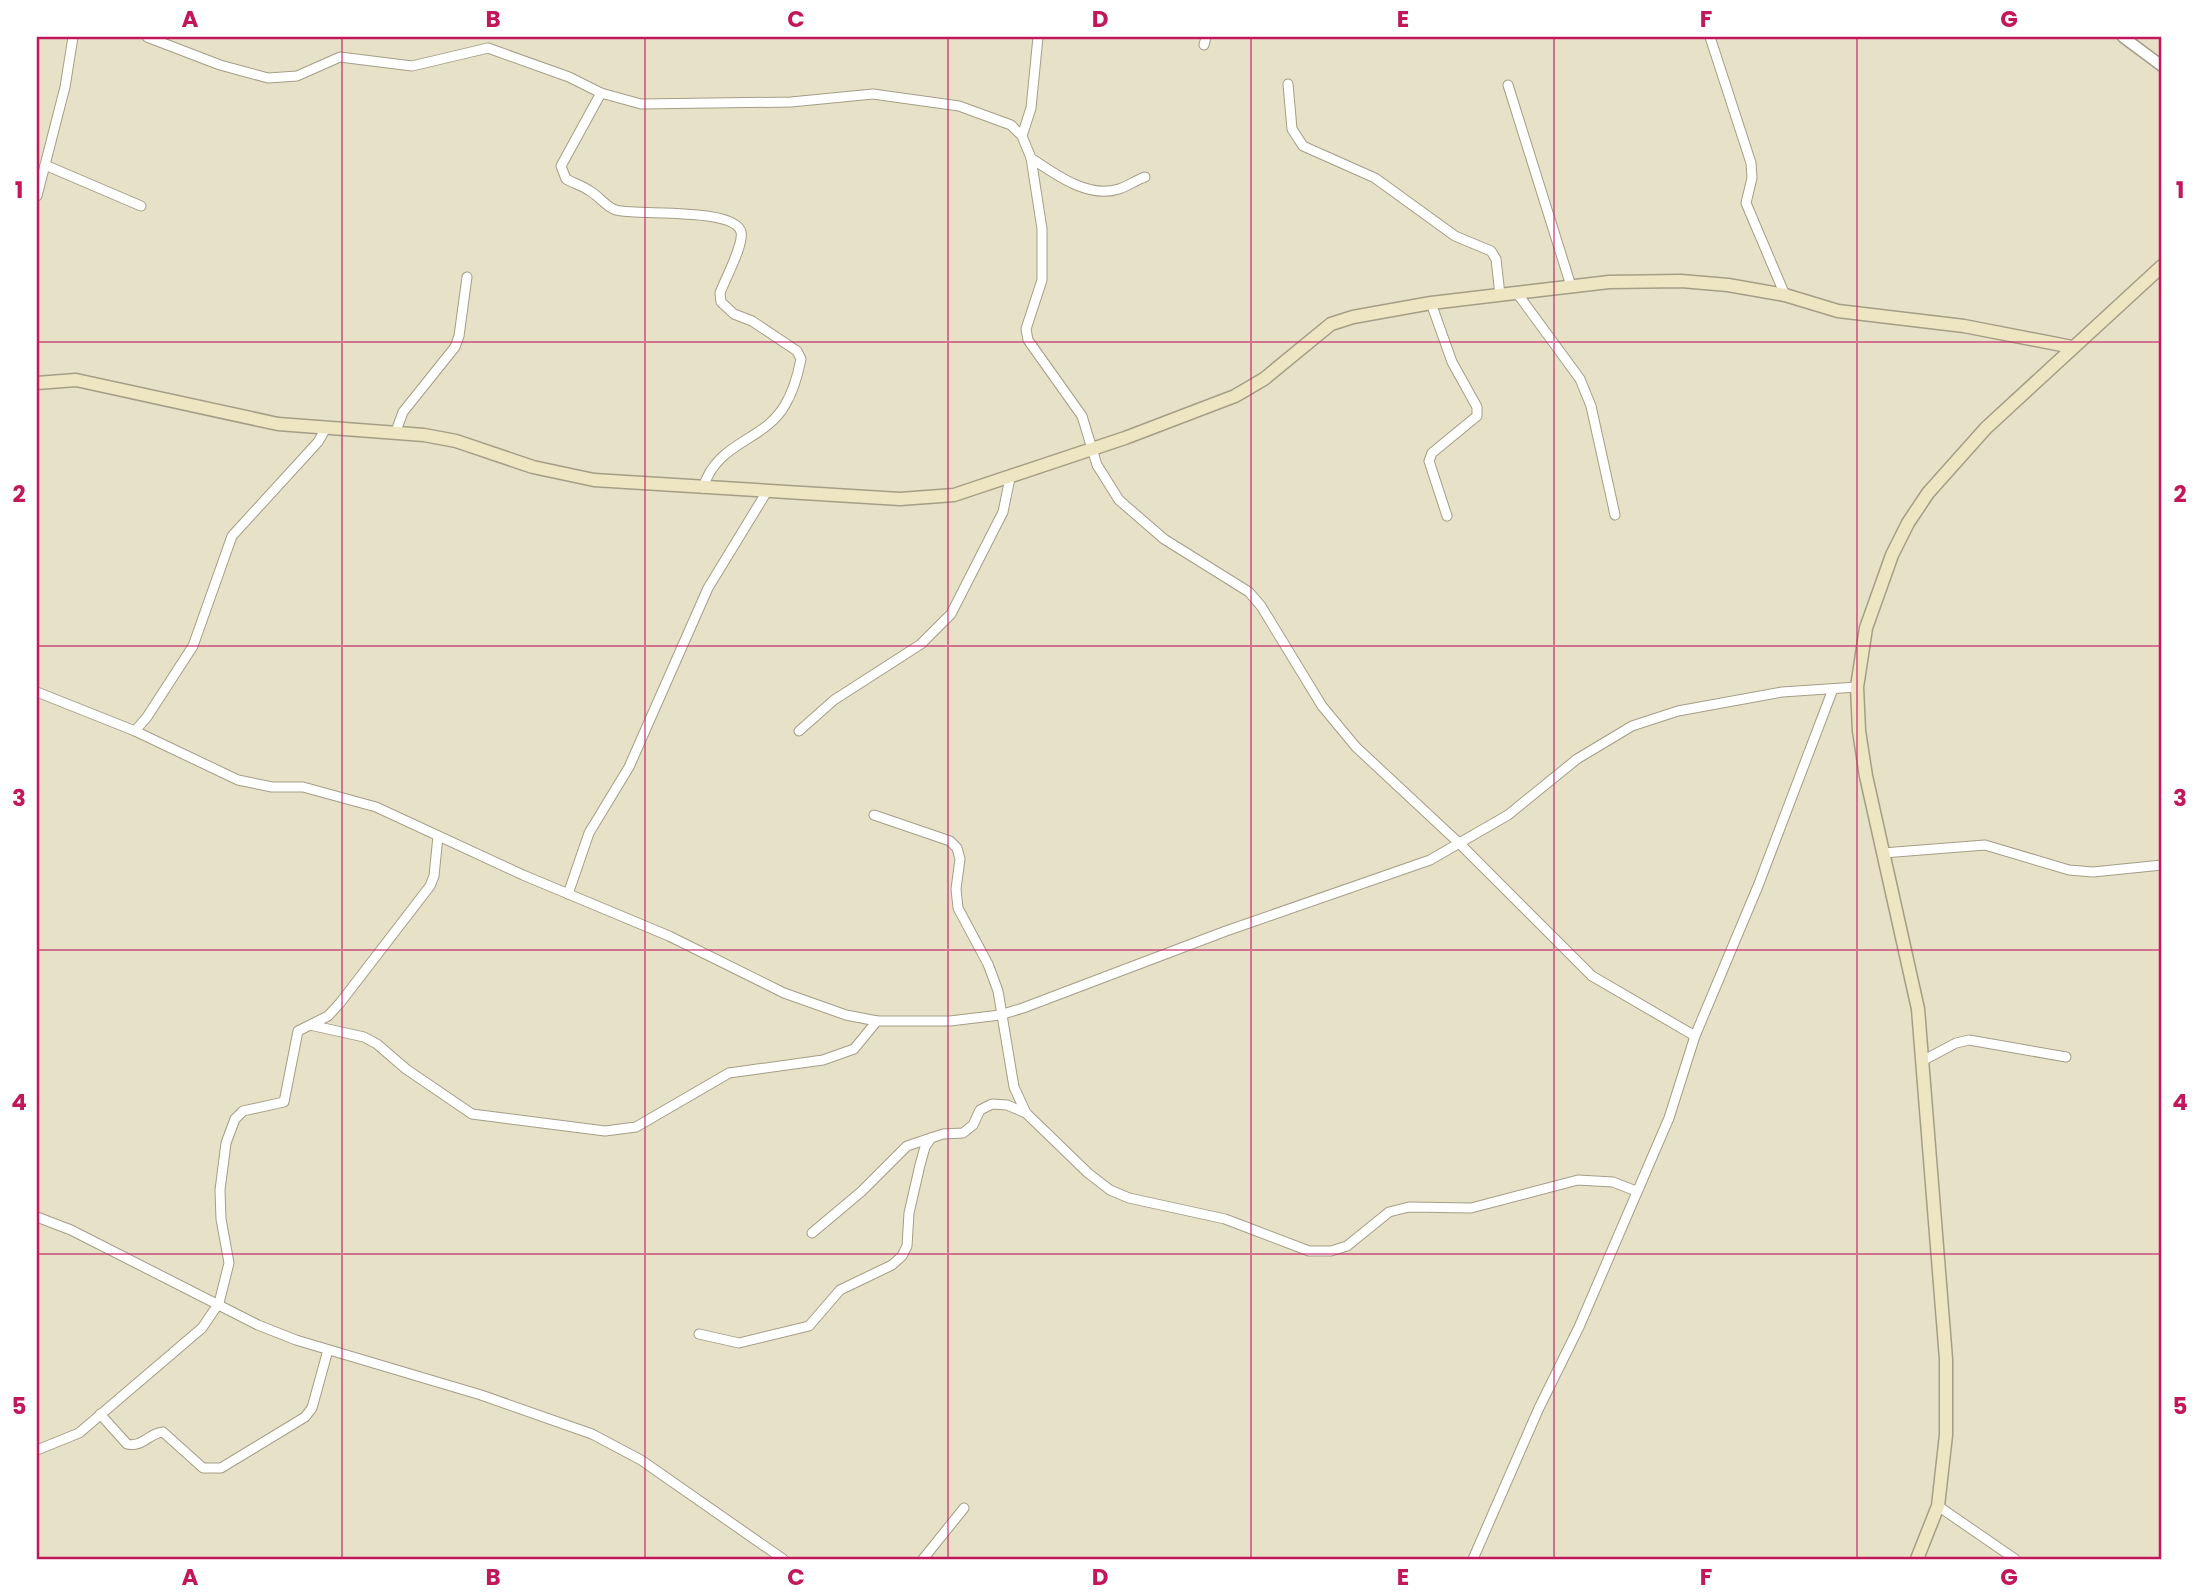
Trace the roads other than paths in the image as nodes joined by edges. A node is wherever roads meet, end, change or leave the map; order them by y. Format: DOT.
graph roads {
  1 [pos="73,37"];
  2 [pos="147,37"];
  3 [pos="1038,37"];
  4 [pos="1710,37"];
  5 [pos="2123,37"];
  6 [pos="2162,66"];
  7 [pos="1288,83"];
  8 [pos="1508,85"];
  9 [pos="601,93"];
  10 [pos="1022,136"];
  11 [pos="1031,158"];
  12 [pos="45,165"];
  13 [pos="1145,177"];
  14 [pos="37,195"];
  15 [pos="141,206"];
  16 [pos="2162,266"];
  17 [pos="467,277"];
  18 [pos="1571,286"];
  19 [pos="1517,293"];
  20 [pos="1500,295"];
  21 [pos="1785,295"];
  22 [pos="1431,303"];
  23 [pos="2072,347"];
  24 [pos="37,383"];
  25 [pos="326,428"];
  26 [pos="396,431"];
  27 [pos="1092,449"];
  28 [pos="1010,478"];
  29 [pos="703,488"];
  30 [pos="766,492"];
  31 [pos="1615,515"];
  32 [pos="1447,516"];
  33 [pos="1857,687"];
  34 [pos="1833,689"];
  35 [pos="37,692"];
  36 [pos="135,731"];
  37 [pos="799,731"];
  38 [pos="874,815"];
  39 [pos="438,836"];
  40 [pos="1460,844"];
  41 [pos="1883,853"];
  42 [pos="2162,865"];
  43 [pos="568,894"];
  44 [pos="1000,1015"];
  45 [pos="877,1021"];
  46 [pos="310,1025"];
  47 [pos="1695,1036"];
  48 [pos="2066,1057"];
  49 [pos="1924,1060"];
  50 [pos="1026,1113"];
  51 [pos="931,1138"];
  52 [pos="1636,1191"];
  53 [pos="37,1217"];
  54 [pos="812,1233"];
  55 [pos="219,1303"];
  56 [pos="699,1334"];
  57 [pos="328,1350"];
  58 [pos="100,1414"];
  59 [pos="37,1450"];
  60 [pos="1938,1506"];
  61 [pos="964,1508"];
  62 [pos="783,1559"];
  63 [pos="923,1559"];
  64 [pos="1473,1559"];
  65 [pos="1917,1559"];
  66 [pos="2015,1559"];
  1 -- 12 [label="street"];
  2 -- 9 [label="street"];
  3 -- 10 [label="street"];
  4 -- 21 [label="street"];
  5 -- 6 [label="street"];
  7 -- 20 [label="street"];
  8 -- 18 [label="street"];
  9 -- 10 [label="street"];
  9 -- 29 [label="street"];
  10 -- 11 [label="street"];
  11 -- 13 [label="street"];
  11 -- 27 [label="street"];
  12 -- 14 [label="street"];
  12 -- 15 [label="street"];
  16 -- 23 [label="main road"];
  17 -- 26 [label="street"];
  18 -- 19 [label="main road"];
  18 -- 21 [label="main road"];
  19 -- 20 [label="main road"];
  19 -- 31 [label="street"];
  20 -- 22 [label="main road"];
  21 -- 23 [label="main road"];
  22 -- 27 [label="main road"];
  22 -- 32 [label="street"];
  23 -- 33 [label="main road"];
  24 -- 25 [label="main road"];
  25 -- 26 [label="main road"];
  25 -- 36 [label="street"];
  26 -- 29 [label="main road"];
  27 -- 28 [label="main road"];
  27 -- 40 [label="street"];
  28 -- 30 [label="main road"];
  28 -- 37 [label="street"];
  29 -- 30 [label="main road"];
  30 -- 43 [label="street"];
  33 -- 34 [label="street"];
  33 -- 41 [label="main road"];
  34 -- 40 [label="street"];
  34 -- 47 [label="street"];
  35 -- 36 [label="street"];
  36 -- 39 [label="street"];
  38 -- 44 [label="street"];
  39 -- 43 [label="street"];
  39 -- 46 [label="street"];
  40 -- 44 [label="street"];
  40 -- 47 [label="street"];
  41 -- 42 [label="street"];
  41 -- 49 [label="main road"];
  43 -- 45 [label="street"];
  44 -- 45 [label="street"];
  44 -- 50 [label="street"];
  45 -- 46 [label="street"];
  46 -- 55 [label="street"];
  47 -- 52 [label="street"];
  48 -- 49 [label="street"];
  49 -- 60 [label="main road"];
  50 -- 51 [label="street"];
  50 -- 52 [label="street"];
  51 -- 54 [label="street"];
  51 -- 56 [label="street"];
  52 -- 64 [label="street"];
  53 -- 55 [label="street"];
  55 -- 57 [label="street"];
  55 -- 58 [label="street"];
  57 -- 58 [label="street"];
  57 -- 62 [label="street"];
  58 -- 59 [label="street"];
  60 -- 65 [label="main road"];
  60 -- 66 [label="street"];
  61 -- 63 [label="street"];
}
